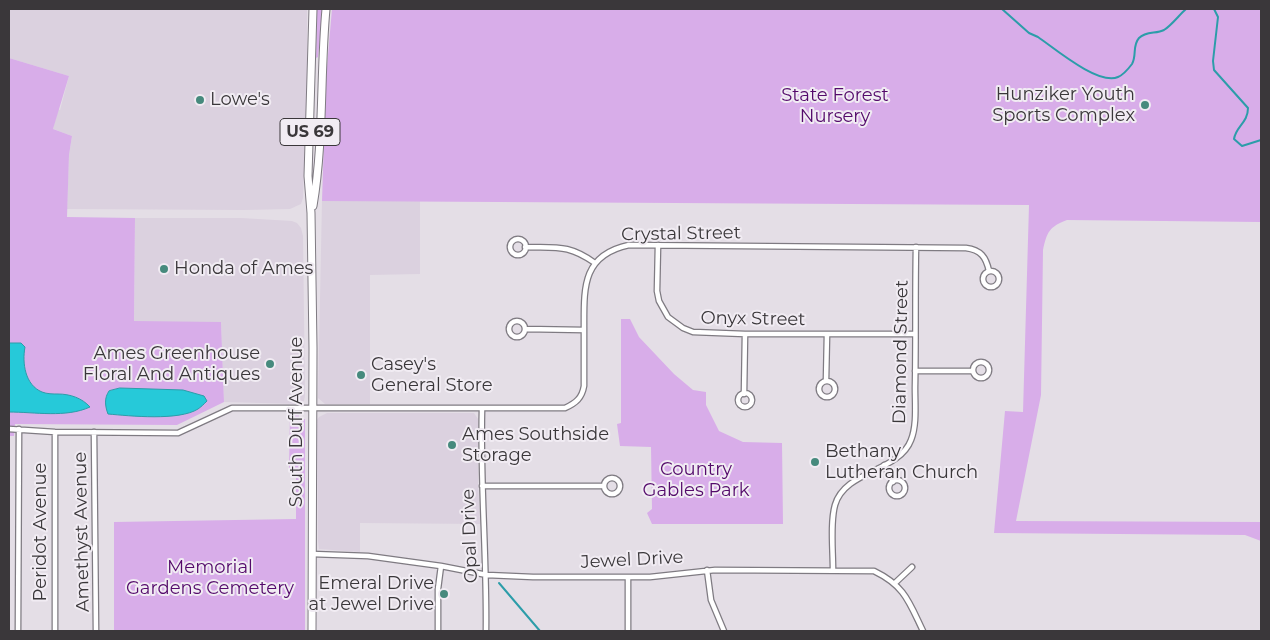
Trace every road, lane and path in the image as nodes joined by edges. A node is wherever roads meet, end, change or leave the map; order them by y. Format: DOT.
graph roads {
  1 [pos="313,9"];
  2 [pos="326,9"];
  3 [pos="311,214"];
  4 [pos="658,245"];
  5 [pos="526,247"];
  6 [pos="916,247"];
  7 [pos="595,263"];
  8 [pos="989,271"];
  9 [pos="525,329"];
  10 [pos="584,330"];
  11 [pos="745,334"];
  12 [pos="827,334"];
  13 [pos="915,334"];
  14 [pos="916,370"];
  15 [pos="973,371"];
  16 [pos="826,381"];
  17 [pos="744,394"];
  18 [pos="312,409"];
  19 [pos="482,409"];
  20 [pos="9,429"];
  21 [pos="19,429"];
  22 [pos="55,432"];
  23 [pos="94,432"];
  24 [pos="884,465"];
  25 [pos="893,482"];
  26 [pos="482,486"];
  27 [pos="603,486"];
  28 [pos="312,554"];
  29 [pos="441,566"];
  30 [pos="912,567"];
  31 [pos="707,570"];
  32 [pos="834,570"];
  33 [pos="486,575"];
  34 [pos="628,577"];
  35 [pos="895,583"];
  36 [pos="18,631"];
  37 [pos="55,631"];
  38 [pos="96,631"];
  39 [pos="312,631"];
  40 [pos="438,631"];
  41 [pos="486,631"];
  42 [pos="628,631"];
  43 [pos="724,631"];
  44 [pos="923,631"];
  1 -- 3 [label="main road, South Duff Avenue / US 69"];
  2 -- 3 [label="main road, South Duff Avenue / US 69"];
  3 -- 18 [label="main road, South Duff Avenue / US 69"];
  4 -- 6 [label="street, Crystal Street"];
  4 -- 7 [label="street, Crystal Street"];
  4 -- 11 [label="street, Onyx Street"];
  5 -- 7 [label="street"];
  6 -- 8 [label="street, Crystal Street"];
  6 -- 13 [label="street, Diamond Street"];
  7 -- 10 [label="street, Crystal Street"];
  9 -- 10 [label="street"];
  10 -- 19 [label="street, Crystal Street"];
  11 -- 12 [label="street, Onyx Street"];
  11 -- 17 [label="street"];
  12 -- 13 [label="street, Onyx Street"];
  12 -- 16 [label="street"];
  13 -- 14 [label="street, Diamond Street"];
  14 -- 15 [label="street"];
  14 -- 24 [label="street, Diamond Street"];
  18 -- 19 [label="street, Crystal Street"];
  18 -- 23 [label="street, Crystal Street"];
  18 -- 28 [label="main road, South Duff Avenue / US 69"];
  19 -- 26 [label="street, Opal Drive"];
  20 -- 21 [label="street, Crystal Street"];
  21 -- 22 [label="street, Crystal Street"];
  21 -- 36 [label="street"];
  22 -- 23 [label="street, Crystal Street"];
  22 -- 37 [label="street, Peridot Avenue"];
  23 -- 38 [label="street, Amethyst Avenue"];
  24 -- 25 [label="street"];
  24 -- 32 [label="street, Diamond Street"];
  26 -- 27 [label="street"];
  26 -- 33 [label="street, Opal Drive"];
  28 -- 29 [label="street, Jewel Drive"];
  28 -- 39 [label="main road, South Duff Avenue / US 69"];
  29 -- 33 [label="street, Jewel Drive"];
  29 -- 40 [label="street"];
  30 -- 35 [label="street"];
  31 -- 32 [label="street, Jewel Drive"];
  31 -- 34 [label="street, Jewel Drive"];
  31 -- 43 [label="street"];
  32 -- 35 [label="street, Jewel Drive"];
  33 -- 34 [label="street, Jewel Drive"];
  33 -- 41 [label="street, Opal Drive"];
  34 -- 42 [label="street"];
  35 -- 44 [label="street, Jewel Drive"];
}
